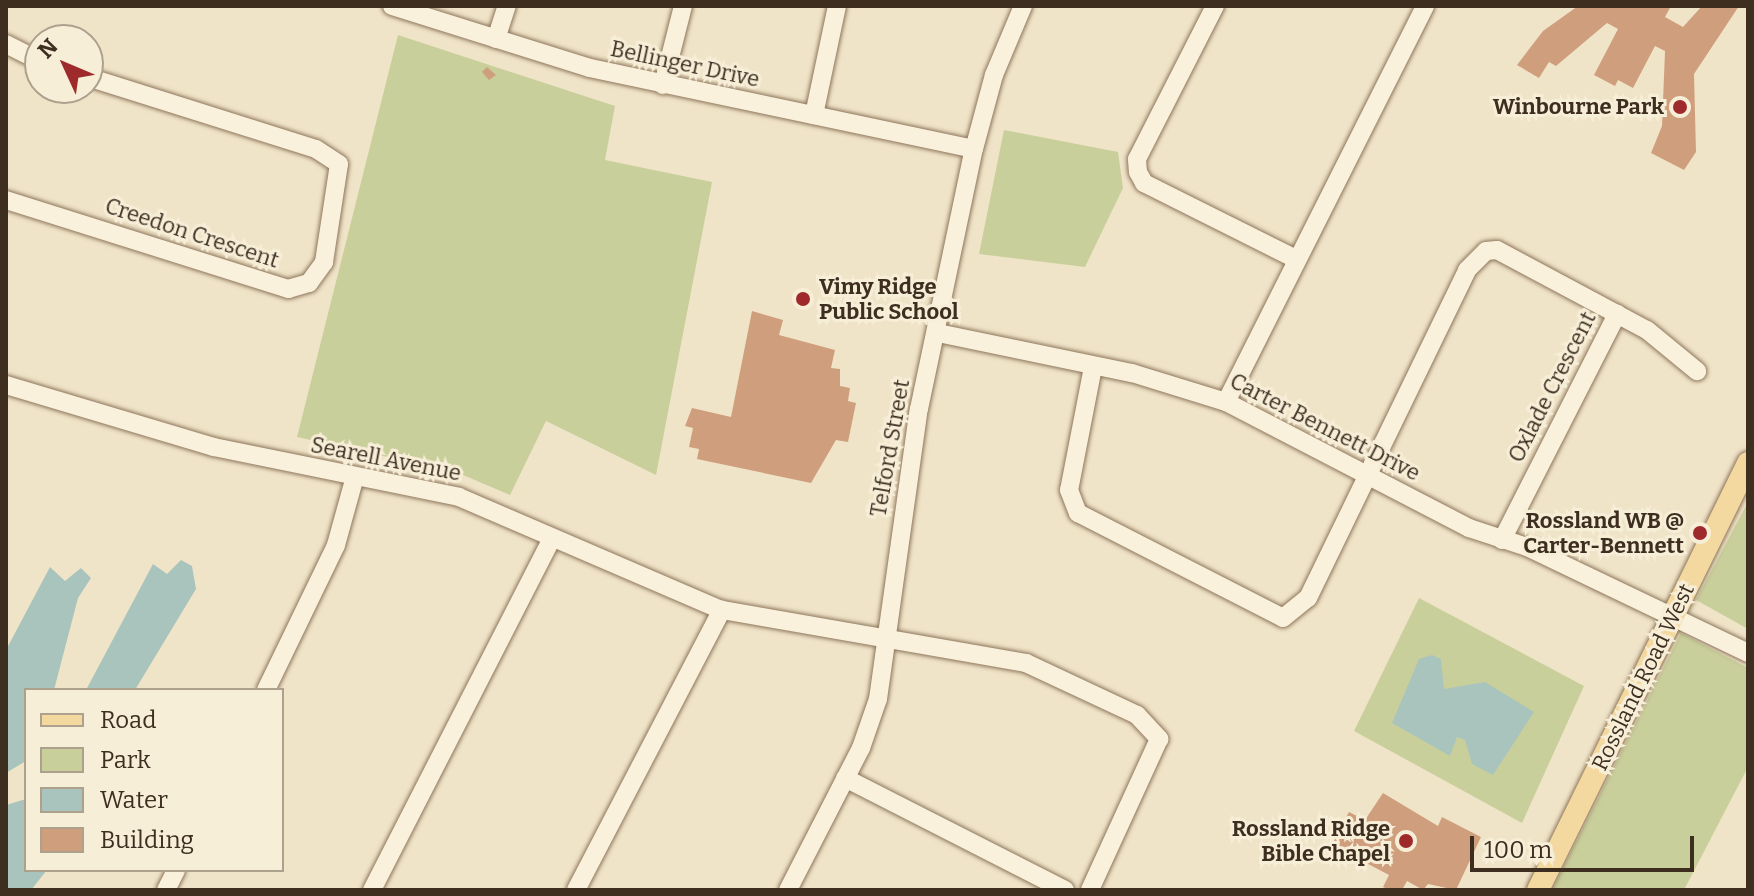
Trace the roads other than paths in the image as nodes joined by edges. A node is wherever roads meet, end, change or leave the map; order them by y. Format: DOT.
graph roads {
  1 [pos="392,6"];
  2 [pos="507,6"];
  3 [pos="683,6"];
  4 [pos="837,6"];
  5 [pos="1023,6"];
  6 [pos="1215,6"];
  7 [pos="1425,6"];
  8 [pos="496,39"];
  9 [pos="6,44"];
  10 [pos="24,53"];
  11 [pos="104,82"];
  12 [pos="663,85"];
  13 [pos="814,115"];
  14 [pos="974,149"];
  15 [pos="6,200"];
  16 [pos="1296,259"];
  17 [pos="1617,314"];
  18 [pos="938,333"];
  19 [pos="1093,367"];
  20 [pos="1697,371"];
  21 [pos="7,386"];
  22 [pos="1226,402"];
  23 [pos="1748,463"];
  24 [pos="1369,475"];
  25 [pos="354,480"];
  26 [pos="552,539"];
  27 [pos="1502,540"];
  28 [pos="722,610"];
  29 [pos="1674,614"];
  30 [pos="887,635"];
  31 [pos="1748,653"];
  32 [pos="267,688"];
  33 [pos="845,778"];
  34 [pos="175,872"];
  35 [pos="166,890"];
  36 [pos="372,890"];
  37 [pos="576,890"];
  38 [pos="788,890"];
  39 [pos="1065,890"];
  40 [pos="1090,890"];
  41 [pos="1538,890"];
  1 -- 8 [label="street, Bellinger Drive"];
  2 -- 8 [label="street"];
  3 -- 12 [label="street"];
  4 -- 13 [label="street"];
  5 -- 14 [label="street, Telford Street"];
  6 -- 16 [label="street"];
  7 -- 16 [label="street"];
  8 -- 12 [label="street, Bellinger Drive"];
  9 -- 10 [label="street"];
  11 -- 15 [label="street, Creedon Crescent"];
  12 -- 13 [label="street, Bellinger Drive"];
  13 -- 14 [label="street, Bellinger Drive"];
  14 -- 18 [label="street, Telford Street"];
  16 -- 22 [label="street"];
  17 -- 20 [label="street"];
  17 -- 24 [label="street, Oxlade Crescent"];
  17 -- 27 [label="street, Oxlade Crescent"];
  18 -- 19 [label="street, Carter Bennett Drive"];
  18 -- 30 [label="street, Telford Street"];
  19 -- 22 [label="street, Carter Bennett Drive"];
  19 -- 24 [label="street"];
  21 -- 25 [label="street, Searell Avenue"];
  22 -- 24 [label="street, Carter Bennett Drive"];
  23 -- 29 [label="main road, Rossland Road West"];
  24 -- 27 [label="street, Carter Bennett Drive"];
  25 -- 26 [label="street, Searell Avenue"];
  25 -- 32 [label="street"];
  26 -- 28 [label="street, Searell Avenue"];
  26 -- 36 [label="street"];
  27 -- 29 [label="street, Carter Bennett Drive"];
  28 -- 30 [label="street, Searell Avenue"];
  28 -- 37 [label="street"];
  29 -- 31 [label="street, Carter Bennett Drive"];
  29 -- 41 [label="main road, Rossland Road West"];
  30 -- 33 [label="street, Telford Street"];
  30 -- 40 [label="street, Searell Avenue"];
  33 -- 38 [label="street, Telford Street"];
  33 -- 39 [label="street"];
  34 -- 35 [label="street"];
}
